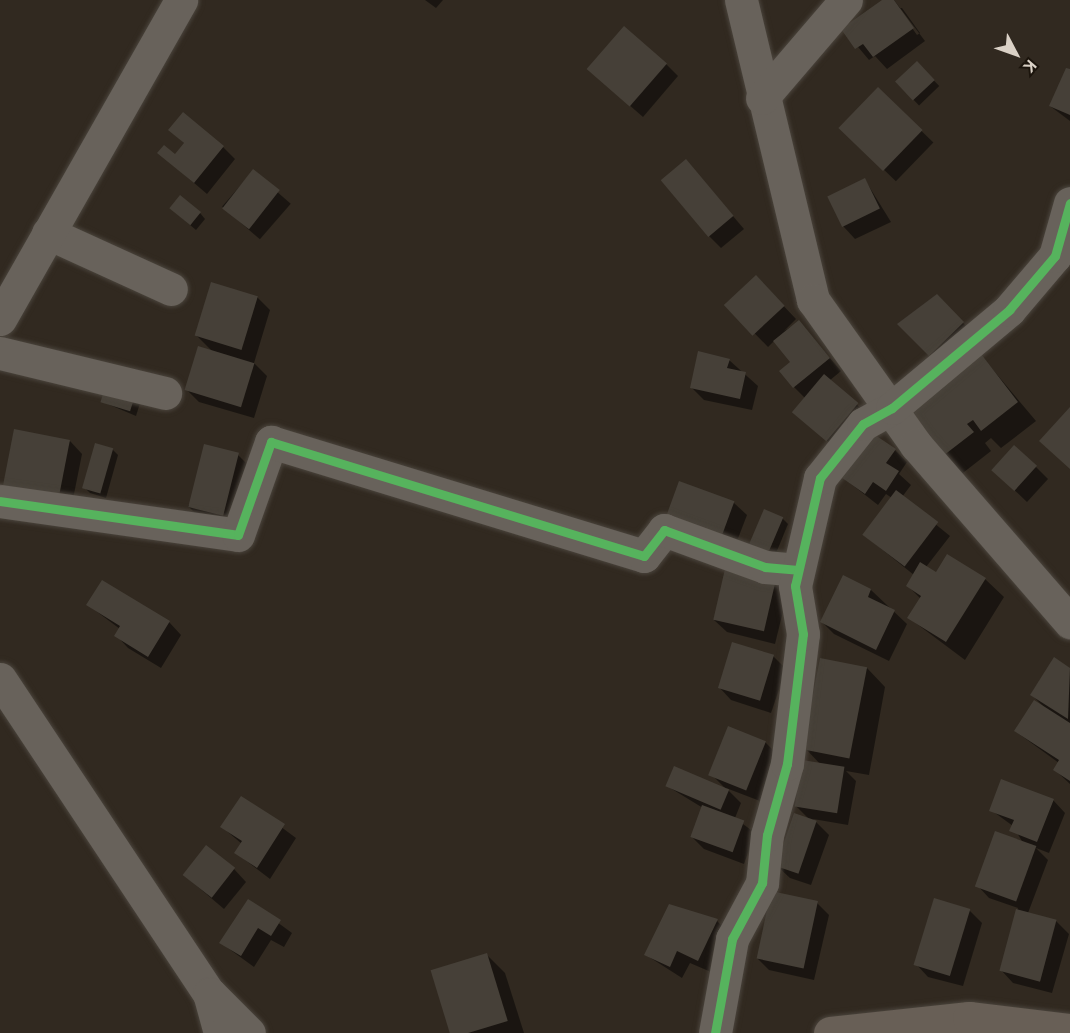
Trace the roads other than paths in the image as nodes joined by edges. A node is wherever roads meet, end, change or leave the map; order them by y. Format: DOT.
graph roads {
  1 [pos="182,0"];
  2 [pos="723,0"];
  3 [pos="741,0"];
  4 [pos="846,0"];
  5 [pos="762,98"];
  6 [pos="1070,203"];
  7 [pos="48,233"];
  8 [pos="171,289"];
  9 [pos="0,319"];
  10 [pos="0,353"];
  11 [pos="165,393"];
  12 [pos="892,408"];
  13 [pos="0,501"];
  14 [pos="798,570"];
  15 [pos="1070,622"];
  16 [pos="0,679"];
  17 [pos="209,993"];
  18 [pos="862,1030"];
  19 [pos="1070,1030"];
  20 [pos="220,1033"];
  21 [pos="249,1033"];
  22 [pos="715,1033"];
  23 [pos="830,1033"];
  1 -- 7 [label="street"];
  2 -- 5 [label="street"];
  3 -- 5 [label="street"];
  4 -- 5 [label="street"];
  5 -- 12 [label="street"];
  6 -- 12 [label="street"];
  7 -- 8 [label="street"];
  7 -- 9 [label="street"];
  10 -- 11 [label="street"];
  12 -- 14 [label="street"];
  12 -- 15 [label="street"];
  13 -- 14 [label="street"];
  14 -- 22 [label="street"];
  16 -- 17 [label="street"];
  17 -- 20 [label="street"];
  17 -- 21 [label="street"];
  18 -- 19 [label="main road"];
  18 -- 23 [label="main road"];
}
